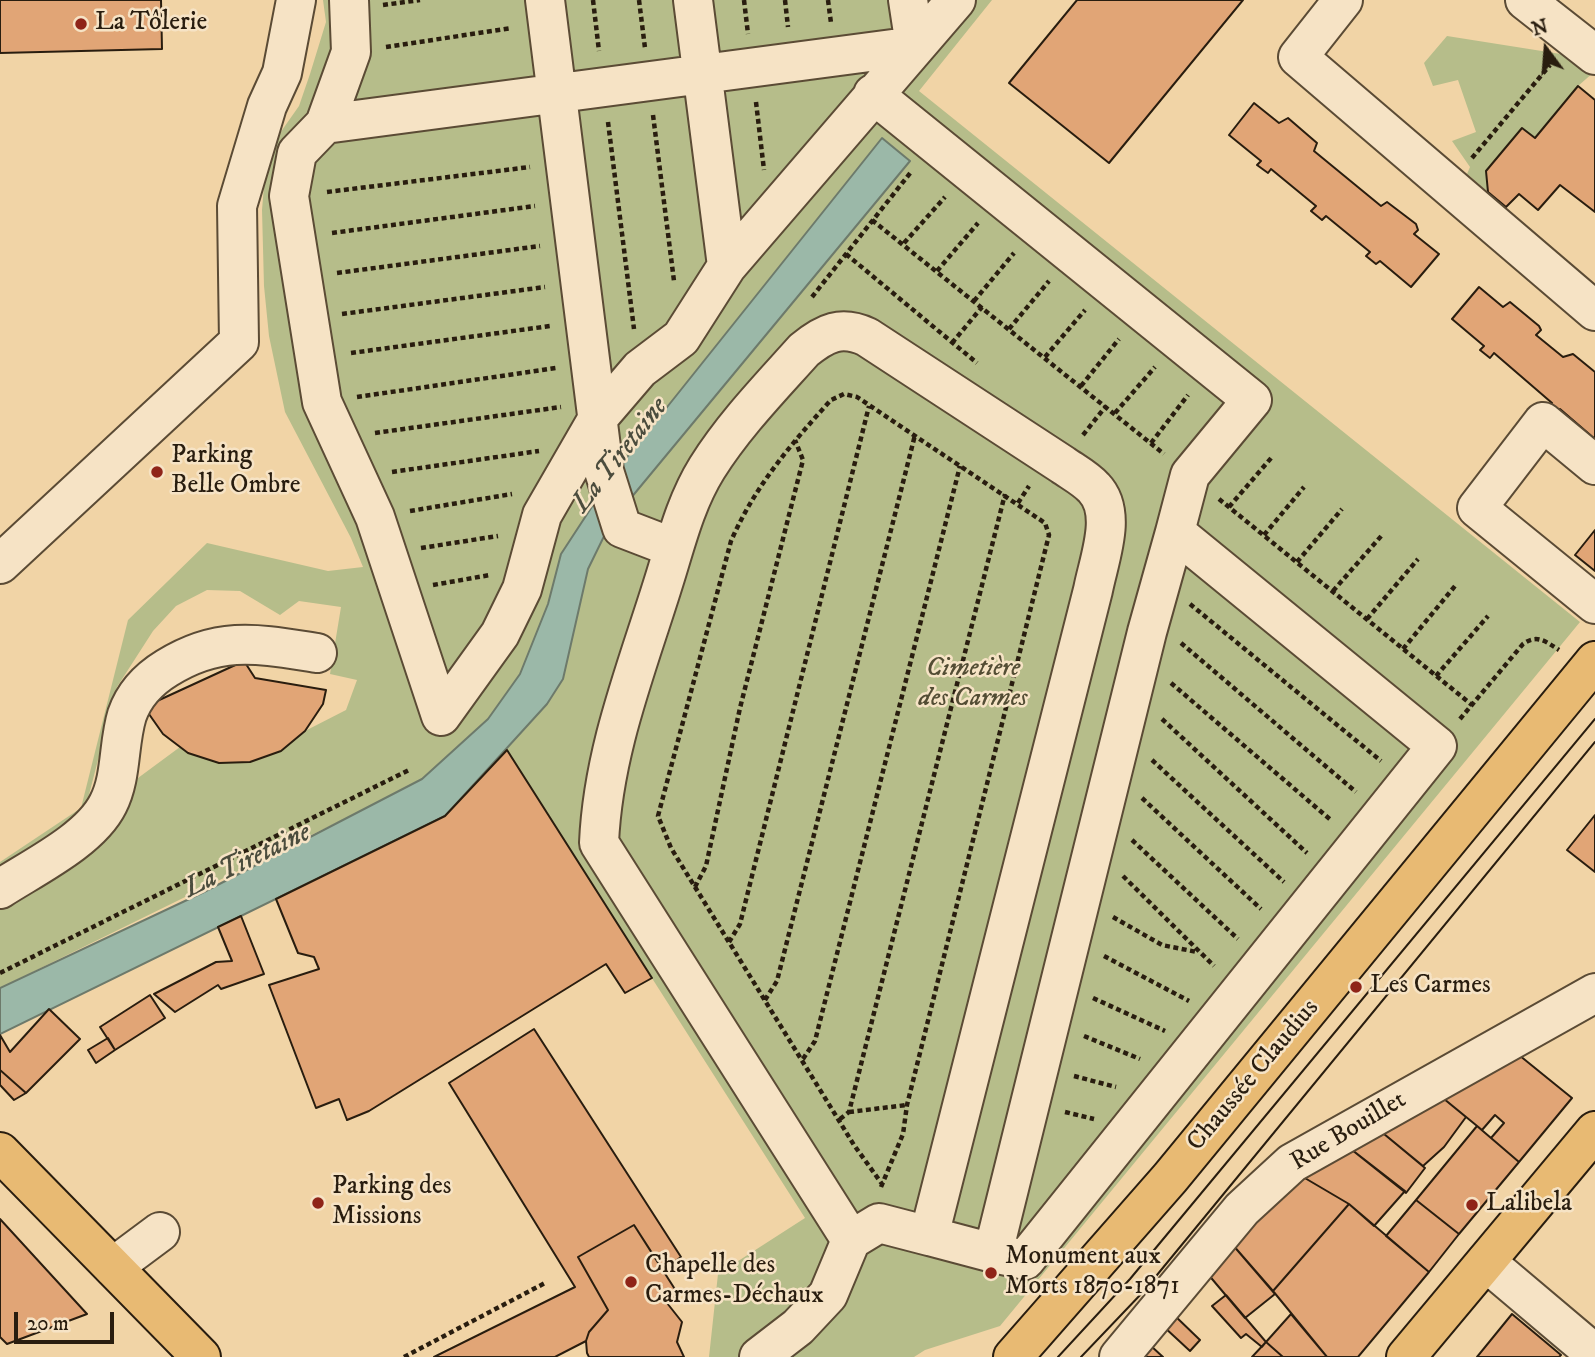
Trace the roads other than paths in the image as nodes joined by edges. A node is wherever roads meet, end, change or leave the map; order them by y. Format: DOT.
graph roads {
  1 [pos="296,0"];
  2 [pos="349,0"];
  3 [pos="693,0"];
  4 [pos="908,0"];
  5 [pos="956,0"];
  6 [pos="1343,0"];
  7 [pos="1525,0"];
  8 [pos="546,12"];
  9 [pos="915,46"];
  10 [pos="1584,46"];
  11 [pos="702,75"];
  12 [pos="557,94"];
  13 [pos="873,94"];
  14 [pos="325,124"];
  15 [pos="727,266"];
  16 [pos="1592,300"];
  17 [pos="595,434"];
  18 [pos="1595,465"];
  19 [pos="1175,533"];
  20 [pos="674,548"];
  21 [pos="5,550"];
  22 [pos="1595,604"];
  23 [pos="317,653"];
  24 [pos="1591,665"];
  25 [pos="0,889"];
  26 [pos="1595,993"];
  27 [pos="1595,1131"];
  28 [pos="0,1152"];
  29 [pos="160,1232"];
  30 [pos="865,1232"];
  31 [pos="929,1236"];
  32 [pos="993,1253"];
  33 [pos="1486,1262"];
  34 [pos="113,1267"];
  35 [pos="1595,1354"];
  36 [pos="201,1357"];
  37 [pos="759,1357"];
  38 [pos="1013,1357"];
  39 [pos="1119,1357"];
  40 [pos="1406,1357"];
  1 -- 21 [label="street"];
  2 -- 14 [label="street"];
  3 -- 11 [label="street"];
  4 -- 9 [label="street"];
  5 -- 9 [label="street"];
  6 -- 16 [label="street"];
  7 -- 10 [label="street"];
  8 -- 12 [label="street"];
  9 -- 11 [label="street"];
  9 -- 13 [label="street"];
  11 -- 12 [label="street"];
  11 -- 15 [label="street"];
  12 -- 14 [label="street"];
  12 -- 17 [label="street"];
  13 -- 15 [label="street"];
  13 -- 19 [label="street"];
  14 -- 17 [label="street"];
  15 -- 17 [label="street"];
  17 -- 20 [label="street"];
  18 -- 22 [label="street"];
  19 -- 32 [label="street"];
  19 -- 32 [label="street"];
  20 -- 30 [label="street"];
  20 -- 31 [label="street"];
  23 -- 25 [label="street"];
  24 -- 38 [label="main road, Chaussée Claudius"];
  26 -- 39 [label="street, Rue Bouillet"];
  27 -- 33 [label="main road"];
  28 -- 34 [label="main road"];
  29 -- 34 [label="street"];
  30 -- 31 [label="street"];
  30 -- 37 [label="street"];
  31 -- 32 [label="street"];
  33 -- 35 [label="street"];
  33 -- 40 [label="main road"];
  34 -- 36 [label="main road"];
}
